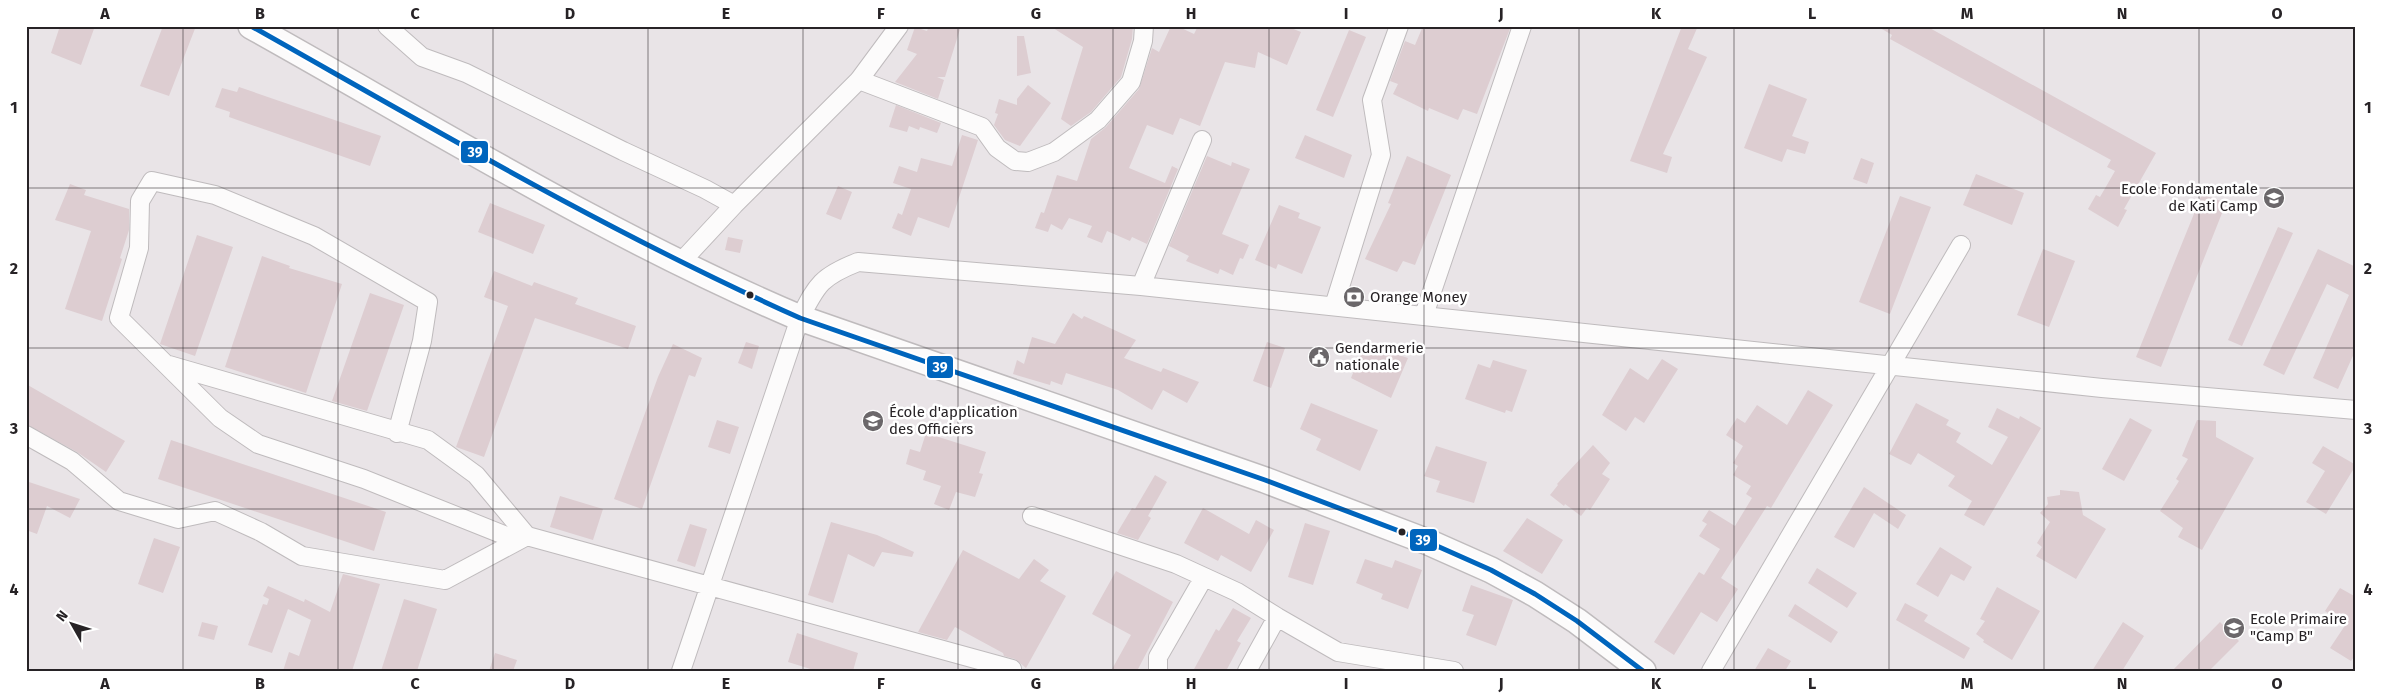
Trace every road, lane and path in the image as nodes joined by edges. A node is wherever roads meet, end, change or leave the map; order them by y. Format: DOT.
graph roads {
  1 [pos="251,26"];
  2 [pos="387,26"];
  3 [pos="899,26"];
  4 [pos="1144,26"];
  5 [pos="1398,26"];
  6 [pos="1522,26"];
  7 [pos="859,80"];
  8 [pos="1202,140"];
  9 [pos="734,205"];
  10 [pos="1961,245"];
  11 [pos="681,262"];
  12 [pos="1141,286"];
  13 [pos="1334,306"];
  14 [pos="1424,315"];
  15 [pos="800,318"];
  16 [pos="166,364"];
  17 [pos="1891,365"];
  18 [pos="2356,410"];
  19 [pos="397,433"];
  20 [pos="26,436"];
  21 [pos="1032,516"];
  22 [pos="527,536"];
  23 [pos="1204,577"];
  24 [pos="711,586"];
  25 [pos="1277,617"];
  26 [pos="1012,669"];
  27 [pos="681,671"];
  28 [pos="1158,671"];
  29 [pos="1247,671"];
  30 [pos="1454,671"];
  31 [pos="1643,671"];
  32 [pos="1711,671"];
  1 -- 11 [label="highway"];
  2 -- 9 [label="street"];
  3 -- 7 [label="street"];
  4 -- 7 [label="street"];
  5 -- 13 [label="street"];
  6 -- 14 [label="street"];
  7 -- 9 [label="street"];
  8 -- 12 [label="street"];
  9 -- 11 [label="street"];
  10 -- 17 [label="street"];
  11 -- 15 [label="highway"];
  12 -- 13 [label="street"];
  12 -- 15 [label="street"];
  13 -- 14 [label="street"];
  14 -- 17 [label="street"];
  15 -- 24 [label="street"];
  15 -- 31 [label="highway"];
  16 -- 19 [label="street"];
  16 -- 19 [label="street"];
  16 -- 22 [label="street"];
  17 -- 18 [label="street"];
  17 -- 32 [label="street"];
  19 -- 22 [label="street"];
  20 -- 22 [label="street"];
  21 -- 23 [label="street"];
  22 -- 24 [label="street"];
  23 -- 25 [label="street"];
  23 -- 28 [label="street"];
  24 -- 26 [label="street"];
  24 -- 27 [label="street"];
  25 -- 29 [label="street"];
  25 -- 30 [label="street"];
}
